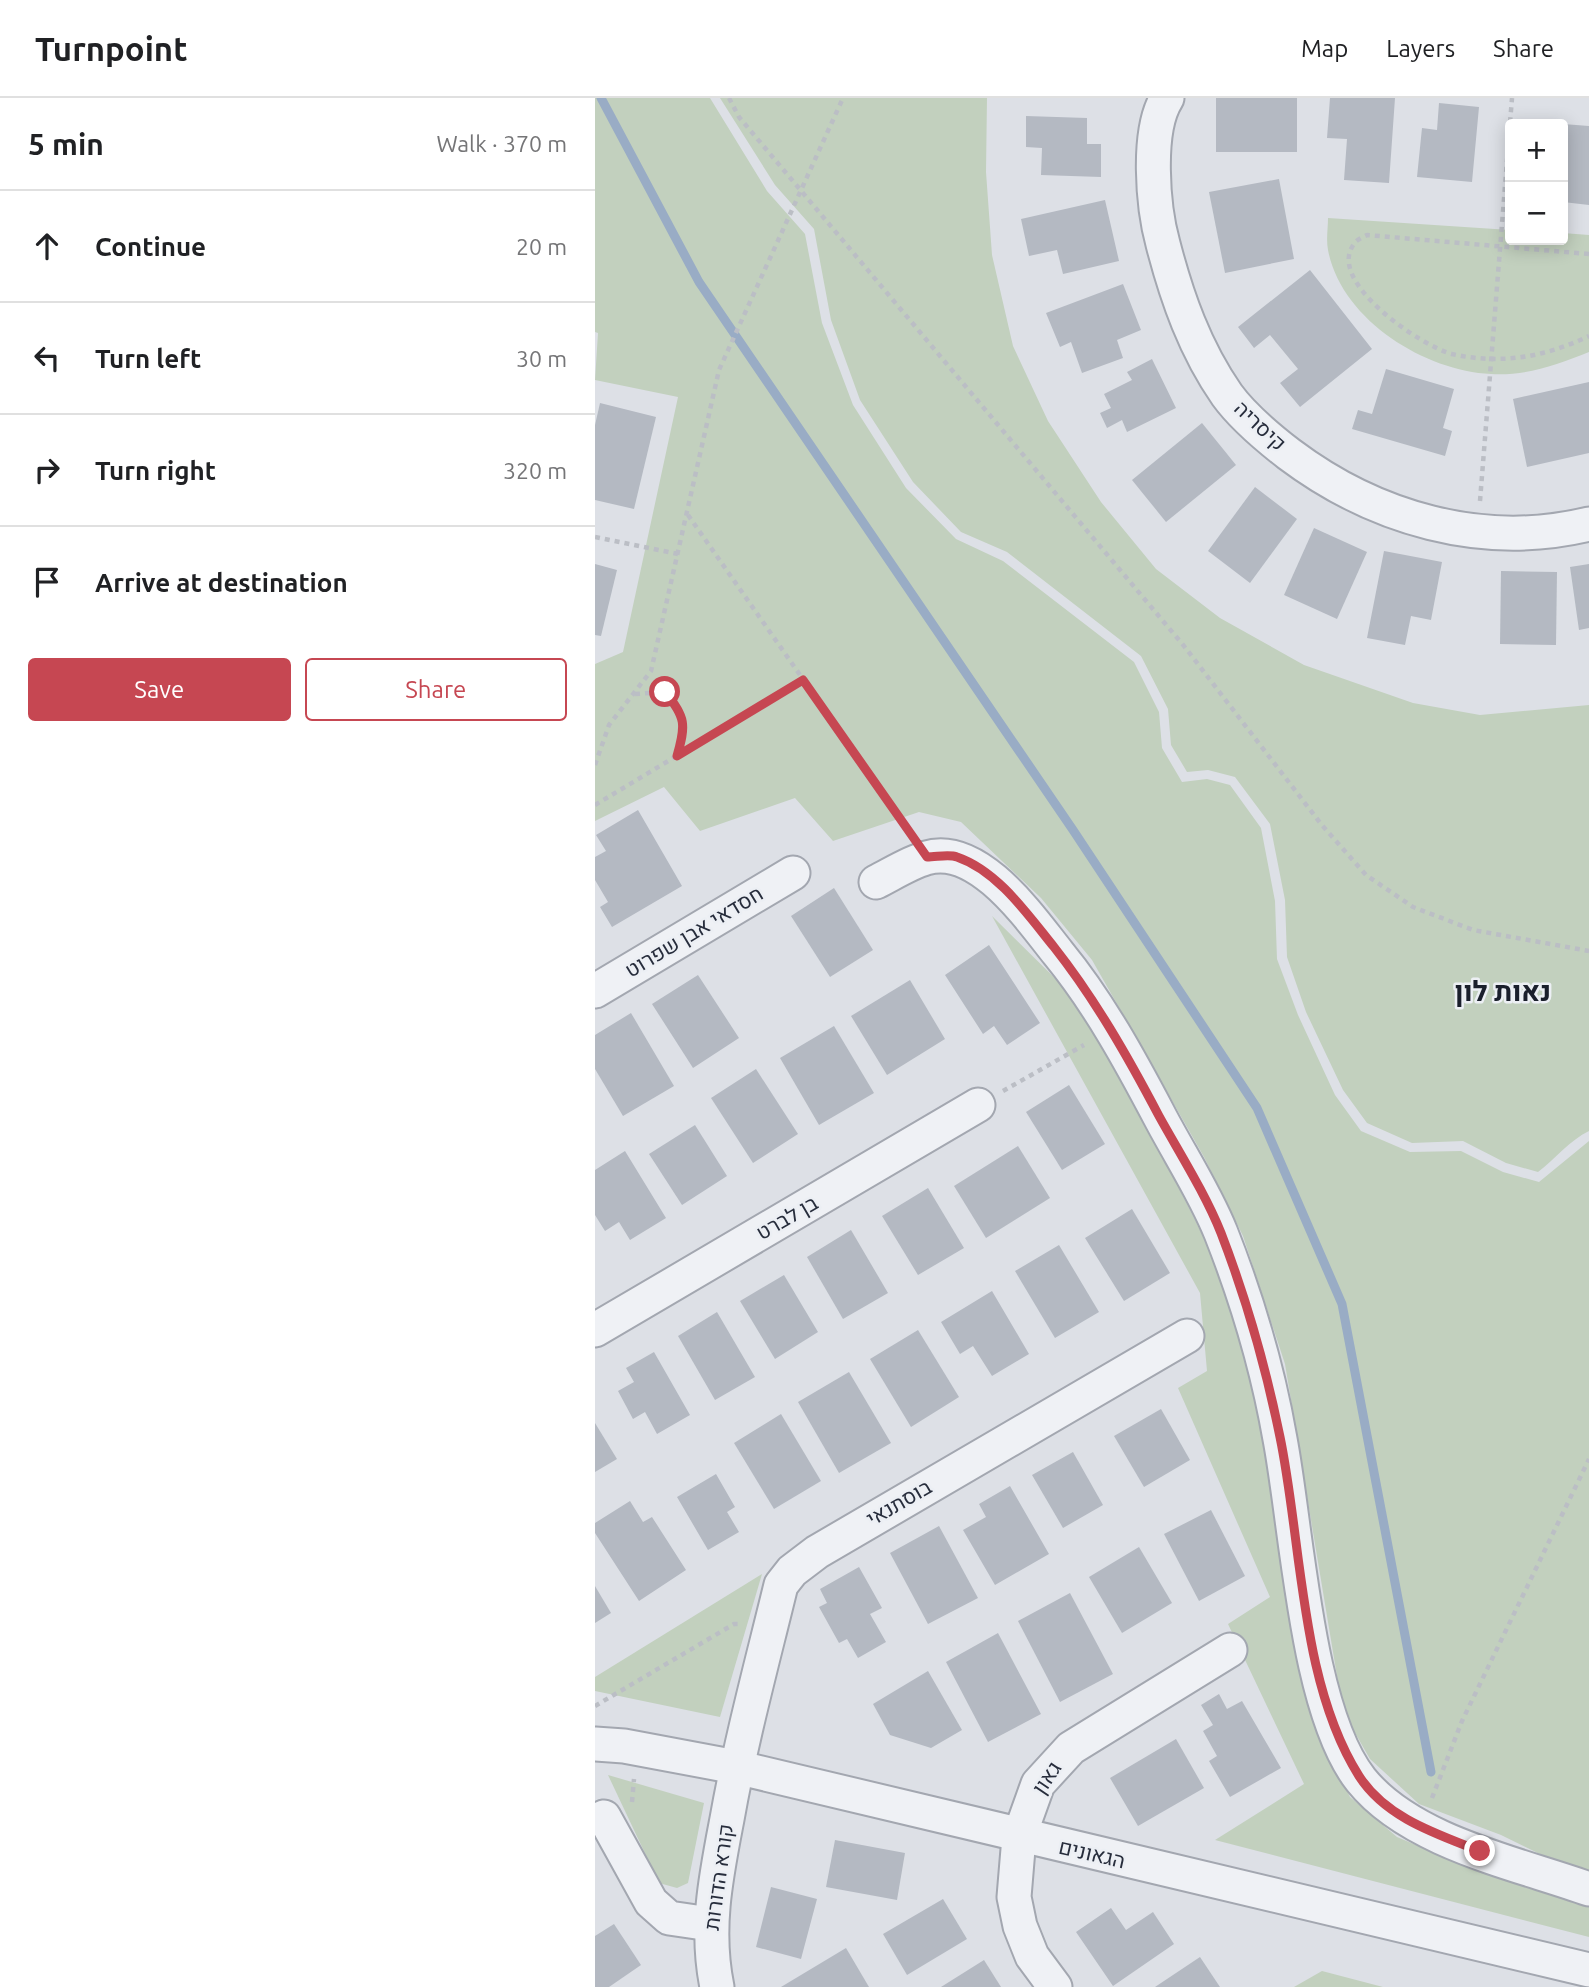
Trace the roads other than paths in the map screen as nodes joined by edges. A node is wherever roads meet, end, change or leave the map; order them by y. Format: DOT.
graph roads {
  1 [pos="1167,98"];
  2 [pos="1589,524"];
  3 [pos="793,873"];
  4 [pos="876,882"];
  5 [pos="595,991"];
  6 [pos="978,1105"];
  7 [pos="595,1330"];
  8 [pos="1187,1336"];
  9 [pos="1230,1650"];
  10 [pos="595,1744"];
  11 [pos="736,1768"];
  12 [pos="604,1817"];
  13 [pos="1019,1837"];
  14 [pos="1589,1889"];
  15 [pos="710,1924"];
  16 [pos="1589,1970"];
  17 [pos="717,1987"];
  18 [pos="1055,1987"];
  1 -- 2 [label="street, קיסריה"];
  3 -- 5 [label="street, חסדאי אבן שפרוט"];
  4 -- 14 [label="street"];
  6 -- 7 [label="street, בן לברט"];
  8 -- 11 [label="street, בוסתנאי"];
  9 -- 13 [label="street, גאון"];
  10 -- 11 [label="street, הגאונים"];
  11 -- 13 [label="street, הגאונים"];
  11 -- 15 [label="street, קורא הדורות"];
  12 -- 15 [label="street"];
  13 -- 16 [label="street, הגאונים"];
  13 -- 18 [label="street, גאון"];
  15 -- 17 [label="street, קורא הדורות"];
}
